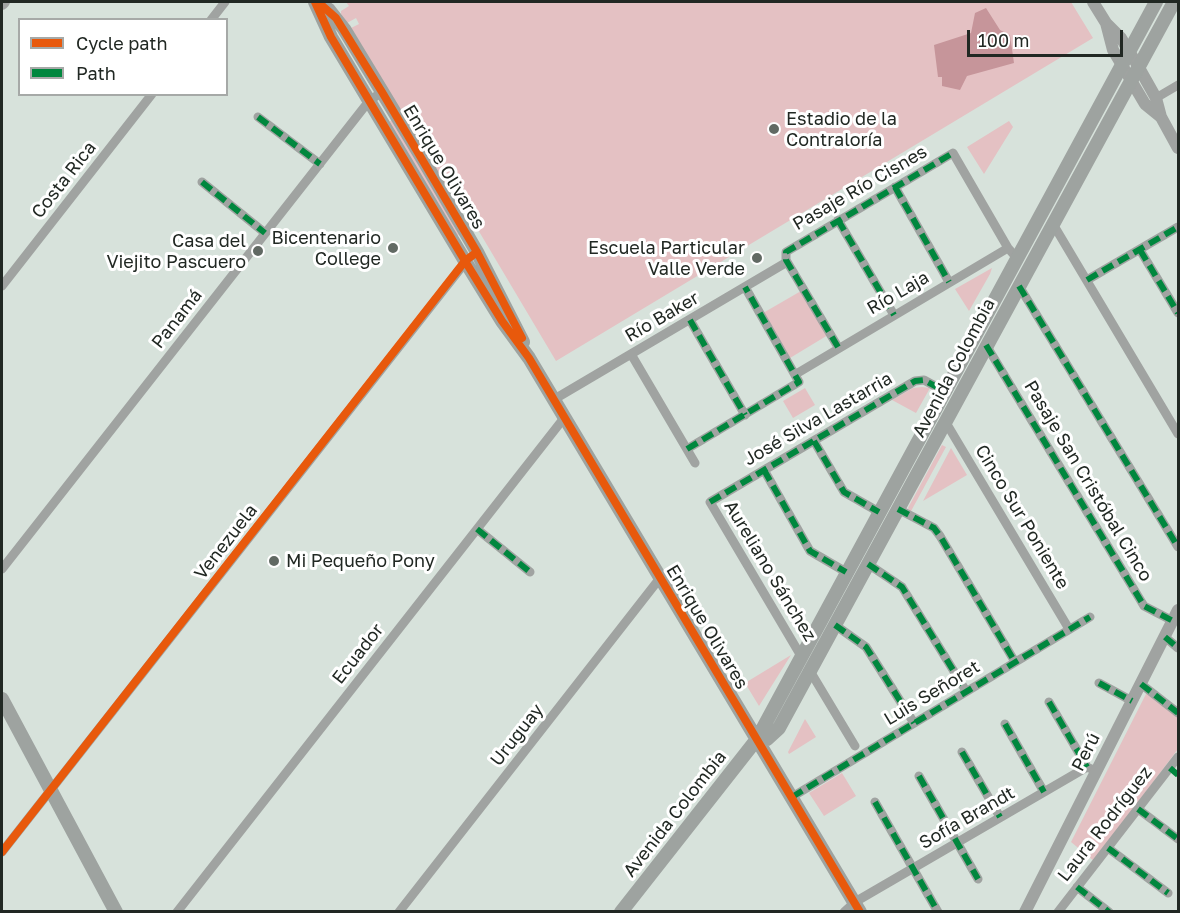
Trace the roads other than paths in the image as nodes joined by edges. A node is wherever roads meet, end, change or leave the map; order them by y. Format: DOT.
graph roads {
  1 [pos="225,2"];
  2 [pos="316,2"];
  3 [pos="1093,2"];
  4 [pos="1156,2"];
  5 [pos="1174,2"];
  6 [pos="213,18"];
  7 [pos="1106,23"];
  8 [pos="1128,50"];
  9 [pos="1121,63"];
  10 [pos="1138,66"];
  11 [pos="1131,79"];
  12 [pos="1179,85"];
  13 [pos="382,92"];
  14 [pos="150,96"];
  15 [pos="1156,98"];
  16 [pos="369,101"];
  17 [pos="258,117"];
  18 [pos="1161,117"];
  19 [pos="1179,148"];
  20 [pos="320,164"];
  21 [pos="202,182"];
  22 [pos="895,187"];
  23 [pos="838,220"];
  24 [pos="1053,224"];
  25 [pos="1179,227"];
  26 [pos="266,233"];
  27 [pos="1140,249"];
  28 [pos="477,252"];
  29 [pos="1012,253"];
  30 [pos="786,258"];
  31 [pos="465,261"];
  32 [pos="1087,280"];
  33 [pos="949,282"];
  34 [pos="2,286"];
  35 [pos="1019,286"];
  36 [pos="745,287"];
  37 [pos="1179,313"];
  38 [pos="894,315"];
  39 [pos="690,320"];
  40 [pos="986,345"];
  41 [pos="838,347"];
  42 [pos="631,354"];
  43 [pos="529,358"];
  44 [pos="797,378"];
  45 [pos="944,391"];
  46 [pos="554,400"];
  47 [pos="745,415"];
  48 [pos="564,418"];
  49 [pos="945,421"];
  50 [pos="1179,434"];
  51 [pos="814,441"];
  52 [pos="687,449"];
  53 [pos="695,463"];
  54 [pos="764,470"];
  55 [pos="710,502"];
  56 [pos="898,509"];
  57 [pos="879,512"];
  58 [pos="477,529"];
  59 [pos="1179,547"];
  60 [pos="868,564"];
  61 [pos="2,569"];
  62 [pos="531,572"];
  63 [pos="846,572"];
  64 [pos="660,578"];
  65 [pos="1179,610"];
  66 [pos="1090,617"];
  67 [pos="1173,621"];
  68 [pos="835,625"];
  69 [pos="1069,629"];
  70 [pos="1165,637"];
  71 [pos="1179,648"];
  72 [pos="801,656"];
  73 [pos="1015,662"];
  74 [pos="810,671"];
  75 [pos="1099,683"];
  76 [pos="1141,684"];
  77 [pos="966,691"];
  78 [pos="2,699"];
  79 [pos="1132,701"];
  80 [pos="1049,702"];
  81 [pos="1179,713"];
  82 [pos="914,723"];
  83 [pos="1005,724"];
  84 [pos="757,739"];
  85 [pos="855,746"];
  86 [pos="962,752"];
  87 [pos="1179,757"];
  88 [pos="1170,768"];
  89 [pos="1092,769"];
  90 [pos="1179,776"];
  91 [pos="919,777"];
  92 [pos="50,790"];
  93 [pos="1044,792"];
  94 [pos="792,797"];
  95 [pos="875,802"];
  96 [pos="1138,809"];
  97 [pos="1000,817"];
  98 [pos="1179,839"];
  99 [pos="957,843"];
  100 [pos="1108,848"];
  101 [pos="2,852"];
  102 [pos="914,868"];
  103 [pos="978,879"];
  104 [pos="1077,887"];
  105 [pos="1168,893"];
  106 [pos="853,908"];
  107 [pos="116,912"];
  108 [pos="177,912"];
  109 [pos="399,912"];
  110 [pos="621,912"];
  111 [pos="938,912"];
  112 [pos="1025,912"];
  113 [pos="1058,912"];
  114 [pos="1109,912"];
  1 -- 6 [label="street"];
  2 -- 13 [label="main road, Enrique Olivares"];
  2 -- 16 [label="main road, Enrique Olivares"];
  3 -- 7 [label="street"];
  4 -- 8 [label="main road, Avenida Colombia"];
  5 -- 10 [label="main road, Avenida Colombia"];
  7 -- 8 [label="street"];
  7 -- 9 [label="street"];
  8 -- 9 [label="main road, Avenida Colombia"];
  8 -- 10 [label="street"];
  9 -- 11 [label="street"];
  9 -- 29 [label="main road, Avenida Colombia"];
  10 -- 11 [label="main road, Avenida Colombia"];
  10 -- 15 [label="street"];
  11 -- 18 [label="street"];
  11 -- 24 [label="main road, Avenida Colombia"];
  12 -- 15 [label="street"];
  13 -- 16 [label="street, Panamá"];
  13 -- 28 [label="main road, Enrique Olivares"];
  14 -- 34 [label="street, Costa Rica"];
  15 -- 18 [label="street"];
  16 -- 20 [label="street, Panamá"];
  16 -- 31 [label="main road, Enrique Olivares"];
  17 -- 20 [label="street"];
  18 -- 19 [label="street"];
  20 -- 26 [label="street, Panamá"];
  21 -- 26 [label="street"];
  22 -- 23 [label="street, Pasaje Río Cisnes"];
  22 -- 29 [label="street, Pasaje Río Cisnes"];
  22 -- 33 [label="street"];
  23 -- 30 [label="street, Pasaje Río Cisnes"];
  23 -- 38 [label="street"];
  24 -- 32 [label="street"];
  24 -- 35 [label="main road, Avenida Colombia"];
  25 -- 27 [label="street"];
  26 -- 61 [label="street, Panamá"];
  27 -- 32 [label="street"];
  27 -- 37 [label="street"];
  28 -- 31 [label="street, Venezuela"];
  28 -- 43 [label="main road, Enrique Olivares"];
  29 -- 33 [label="street, Río Laja"];
  29 -- 45 [label="main road, Avenida Colombia"];
  30 -- 36 [label="street, Río Baker"];
  30 -- 41 [label="street"];
  31 -- 43 [label="main road, Enrique Olivares"];
  31 -- 92 [label="street, Venezuela"];
  32 -- 50 [label="street"];
  33 -- 38 [label="street, Río Laja"];
  35 -- 40 [label="main road, Avenida Colombia"];
  35 -- 59 [label="street"];
  36 -- 39 [label="street, Río Baker"];
  36 -- 44 [label="street"];
  38 -- 41 [label="street, Río Laja"];
  39 -- 42 [label="street, Río Baker"];
  39 -- 47 [label="street"];
  40 -- 49 [label="main road, Avenida Colombia"];
  40 -- 67 [label="street, Pasaje San Cristóbal Cinco"];
  41 -- 44 [label="street, Río Laja"];
  42 -- 46 [label="street, Río Baker"];
  42 -- 52 [label="street"];
  43 -- 46 [label="main road, Enrique Olivares"];
  44 -- 47 [label="street, Río Laja"];
  45 -- 51 [label="street, José Silva Lastarria"];
  45 -- 57 [label="main road, Avenida Colombia"];
  46 -- 48 [label="main road, Enrique Olivares"];
  47 -- 52 [label="street, Río Laja"];
  48 -- 58 [label="street, Ecuador"];
  48 -- 64 [label="main road, Enrique Olivares"];
  49 -- 56 [label="main road, Avenida Colombia"];
  49 -- 69 [label="street, Cinco Sur Poniente"];
  51 -- 54 [label="street, José Silva Lastarria"];
  51 -- 57 [label="street"];
  52 -- 53 [label="street"];
  54 -- 55 [label="street, José Silva Lastarria"];
  54 -- 63 [label="street"];
  55 -- 72 [label="street, Aureliano Sánchez"];
  56 -- 60 [label="main road, Avenida Colombia"];
  56 -- 73 [label="street"];
  57 -- 63 [label="main road, Avenida Colombia"];
  58 -- 62 [label="street"];
  58 -- 108 [label="street, Ecuador"];
  60 -- 68 [label="main road, Avenida Colombia"];
  60 -- 77 [label="street"];
  63 -- 72 [label="main road, Avenida Colombia"];
  64 -- 84 [label="main road, Enrique Olivares"];
  64 -- 109 [label="street, Uruguay"];
  65 -- 67 [label="street, Perú"];
  66 -- 69 [label="street, Luis Señoret"];
  67 -- 70 [label="street, Perú"];
  68 -- 74 [label="main road, Avenida Colombia"];
  68 -- 82 [label="street"];
  69 -- 73 [label="street, Luis Señoret"];
  70 -- 71 [label="street"];
  70 -- 76 [label="street, Perú"];
  72 -- 84 [label="main road, Avenida Colombia"];
  73 -- 77 [label="street, Luis Señoret"];
  74 -- 84 [label="main road, Avenida Colombia"];
  74 -- 85 [label="street"];
  75 -- 79 [label="street"];
  76 -- 79 [label="street, Perú"];
  76 -- 81 [label="street"];
  77 -- 82 [label="street, Luis Señoret"];
  78 -- 92 [label="main road"];
  79 -- 89 [label="street, Perú"];
  80 -- 89 [label="street"];
  82 -- 94 [label="street, Luis Señoret"];
  83 -- 93 [label="street"];
  84 -- 94 [label="main road, Enrique Olivares"];
  84 -- 110 [label="main road, Avenida Colombia"];
  86 -- 97 [label="street"];
  87 -- 88 [label="street, Laura Rodríguez"];
  88 -- 90 [label="street"];
  88 -- 96 [label="street, Laura Rodríguez"];
  89 -- 93 [label="street, Sofía Brandt"];
  89 -- 112 [label="street, Perú"];
  91 -- 99 [label="street"];
  92 -- 101 [label="street, Venezuela"];
  92 -- 107 [label="main road"];
  93 -- 97 [label="street, Sofía Brandt"];
  94 -- 106 [label="main road, Enrique Olivares"];
  95 -- 102 [label="street"];
  96 -- 98 [label="street"];
  96 -- 100 [label="street, Laura Rodríguez"];
  97 -- 99 [label="street, Sofía Brandt"];
  99 -- 102 [label="street, Sofía Brandt"];
  99 -- 103 [label="street"];
  100 -- 104 [label="street, Laura Rodríguez"];
  100 -- 105 [label="street"];
  102 -- 106 [label="street, Sofía Brandt"];
  102 -- 111 [label="street"];
  104 -- 113 [label="street, Laura Rodríguez"];
  104 -- 114 [label="street"];
}
